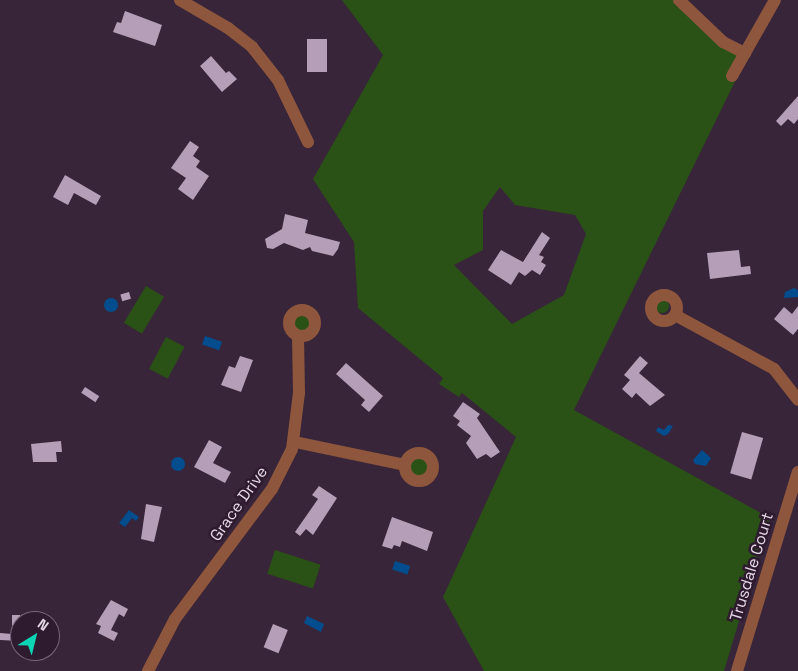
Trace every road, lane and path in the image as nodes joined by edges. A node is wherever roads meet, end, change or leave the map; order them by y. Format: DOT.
graph roads {
  1 [pos="180,0"];
  2 [pos="679,0"];
  3 [pos="775,0"];
  4 [pos="745,53"];
  5 [pos="732,76"];
  6 [pos="308,142"];
  7 [pos="675,315"];
  8 [pos="298,336"];
  9 [pos="798,400"];
  10 [pos="295,442"];
  11 [pos="405,465"];
  12 [pos="798,472"];
  13 [pos="148,671"];
  14 [pos="737,671"];
  1 -- 6 [label="street"];
  2 -- 4 [label="street"];
  3 -- 4 [label="street"];
  4 -- 5 [label="street"];
  7 -- 9 [label="street"];
  8 -- 10 [label="street, Grace Drive"];
  10 -- 11 [label="street"];
  10 -- 13 [label="street, Grace Drive"];
  12 -- 14 [label="street, Trusdale Court"];
}
